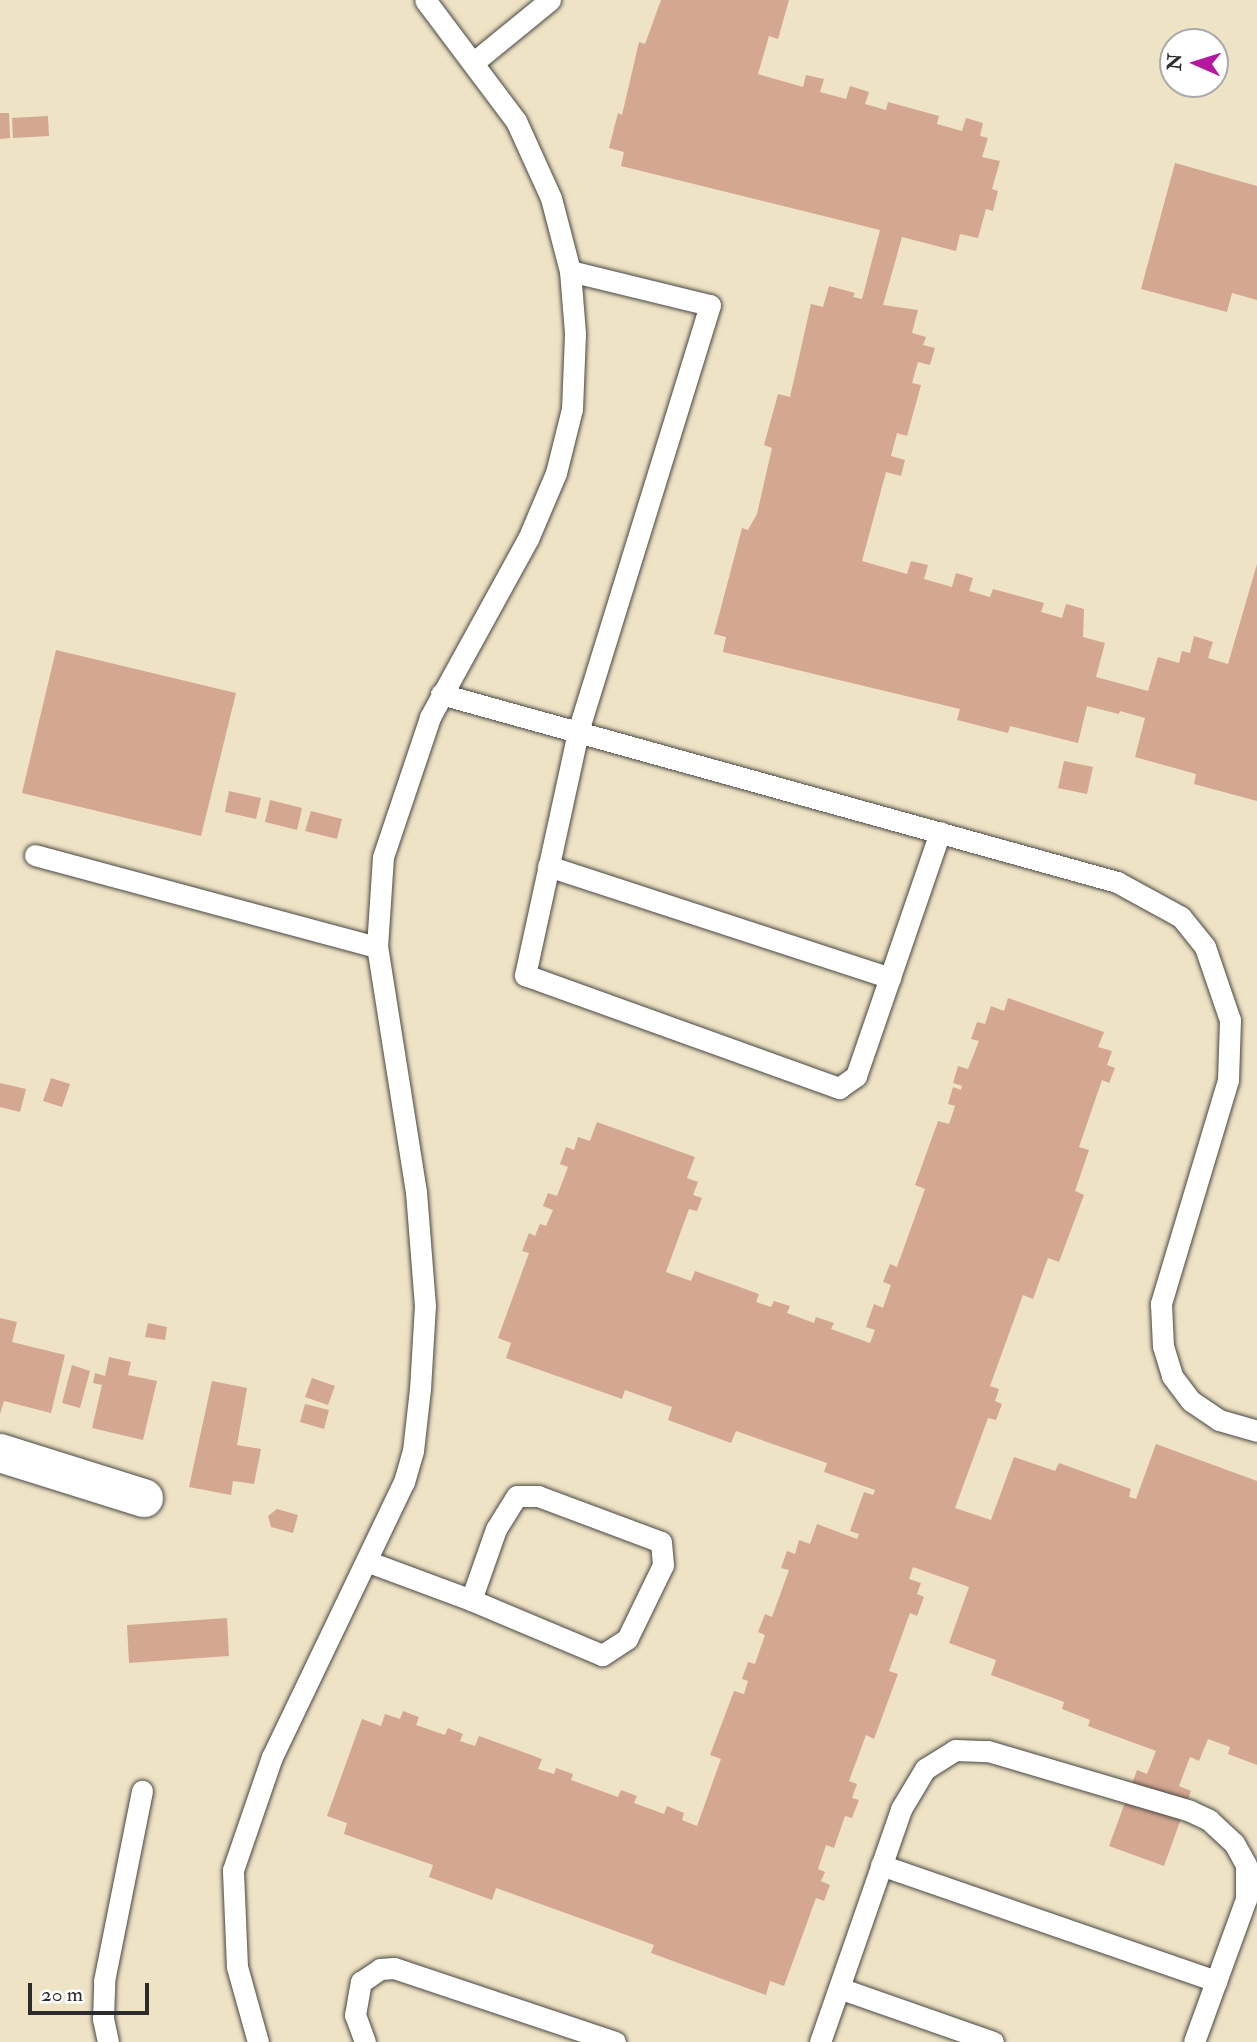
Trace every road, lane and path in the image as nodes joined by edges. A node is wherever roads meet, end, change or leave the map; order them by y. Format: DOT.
graph roads {
  1 [pos="425,0"];
  2 [pos="550,0"];
  3 [pos="474,62"];
  4 [pos="570,271"];
  5 [pos="441,694"];
  6 [pos="578,732"];
  7 [pos="940,832"];
  8 [pos="35,855"];
  9 [pos="548,866"];
  10 [pos="377,947"];
  11 [pos="890,978"];
  12 [pos="1257,1431"];
  13 [pos="0,1453"];
  14 [pos="144,1498"];
  15 [pos="369,1562"];
  16 [pos="471,1600"];
  17 [pos="142,1791"];
  18 [pos="881,1865"];
  19 [pos="1216,1981"];
  20 [pos="839,1988"];
  21 [pos="108,2042"];
  22 [pos="258,2042"];
  23 [pos="365,2042"];
  24 [pos="615,2042"];
  25 [pos="820,2042"];
  26 [pos="993,2042"];
  27 [pos="1194,2042"];
  1 -- 3 [label="lane"];
  2 -- 3 [label="lane"];
  3 -- 4 [label="lane"];
  4 -- 5 [label="lane"];
  4 -- 6 [label="lane"];
  5 -- 6 [label="lane"];
  5 -- 10 [label="lane"];
  6 -- 7 [label="lane"];
  6 -- 9 [label="lane"];
  7 -- 11 [label="lane"];
  7 -- 12 [label="lane"];
  8 -- 10 [label="lane"];
  9 -- 11 [label="lane"];
  9 -- 11 [label="lane"];
  10 -- 15 [label="lane"];
  13 -- 14 [label="street"];
  15 -- 16 [label="lane"];
  15 -- 22 [label="lane"];
  16 -- 16 [label="lane"];
  17 -- 21 [label="lane"];
  18 -- 19 [label="lane"];
  18 -- 19 [label="lane"];
  18 -- 20 [label="lane"];
  19 -- 27 [label="lane"];
  20 -- 25 [label="lane"];
  20 -- 26 [label="lane"];
  23 -- 24 [label="lane"];
}
